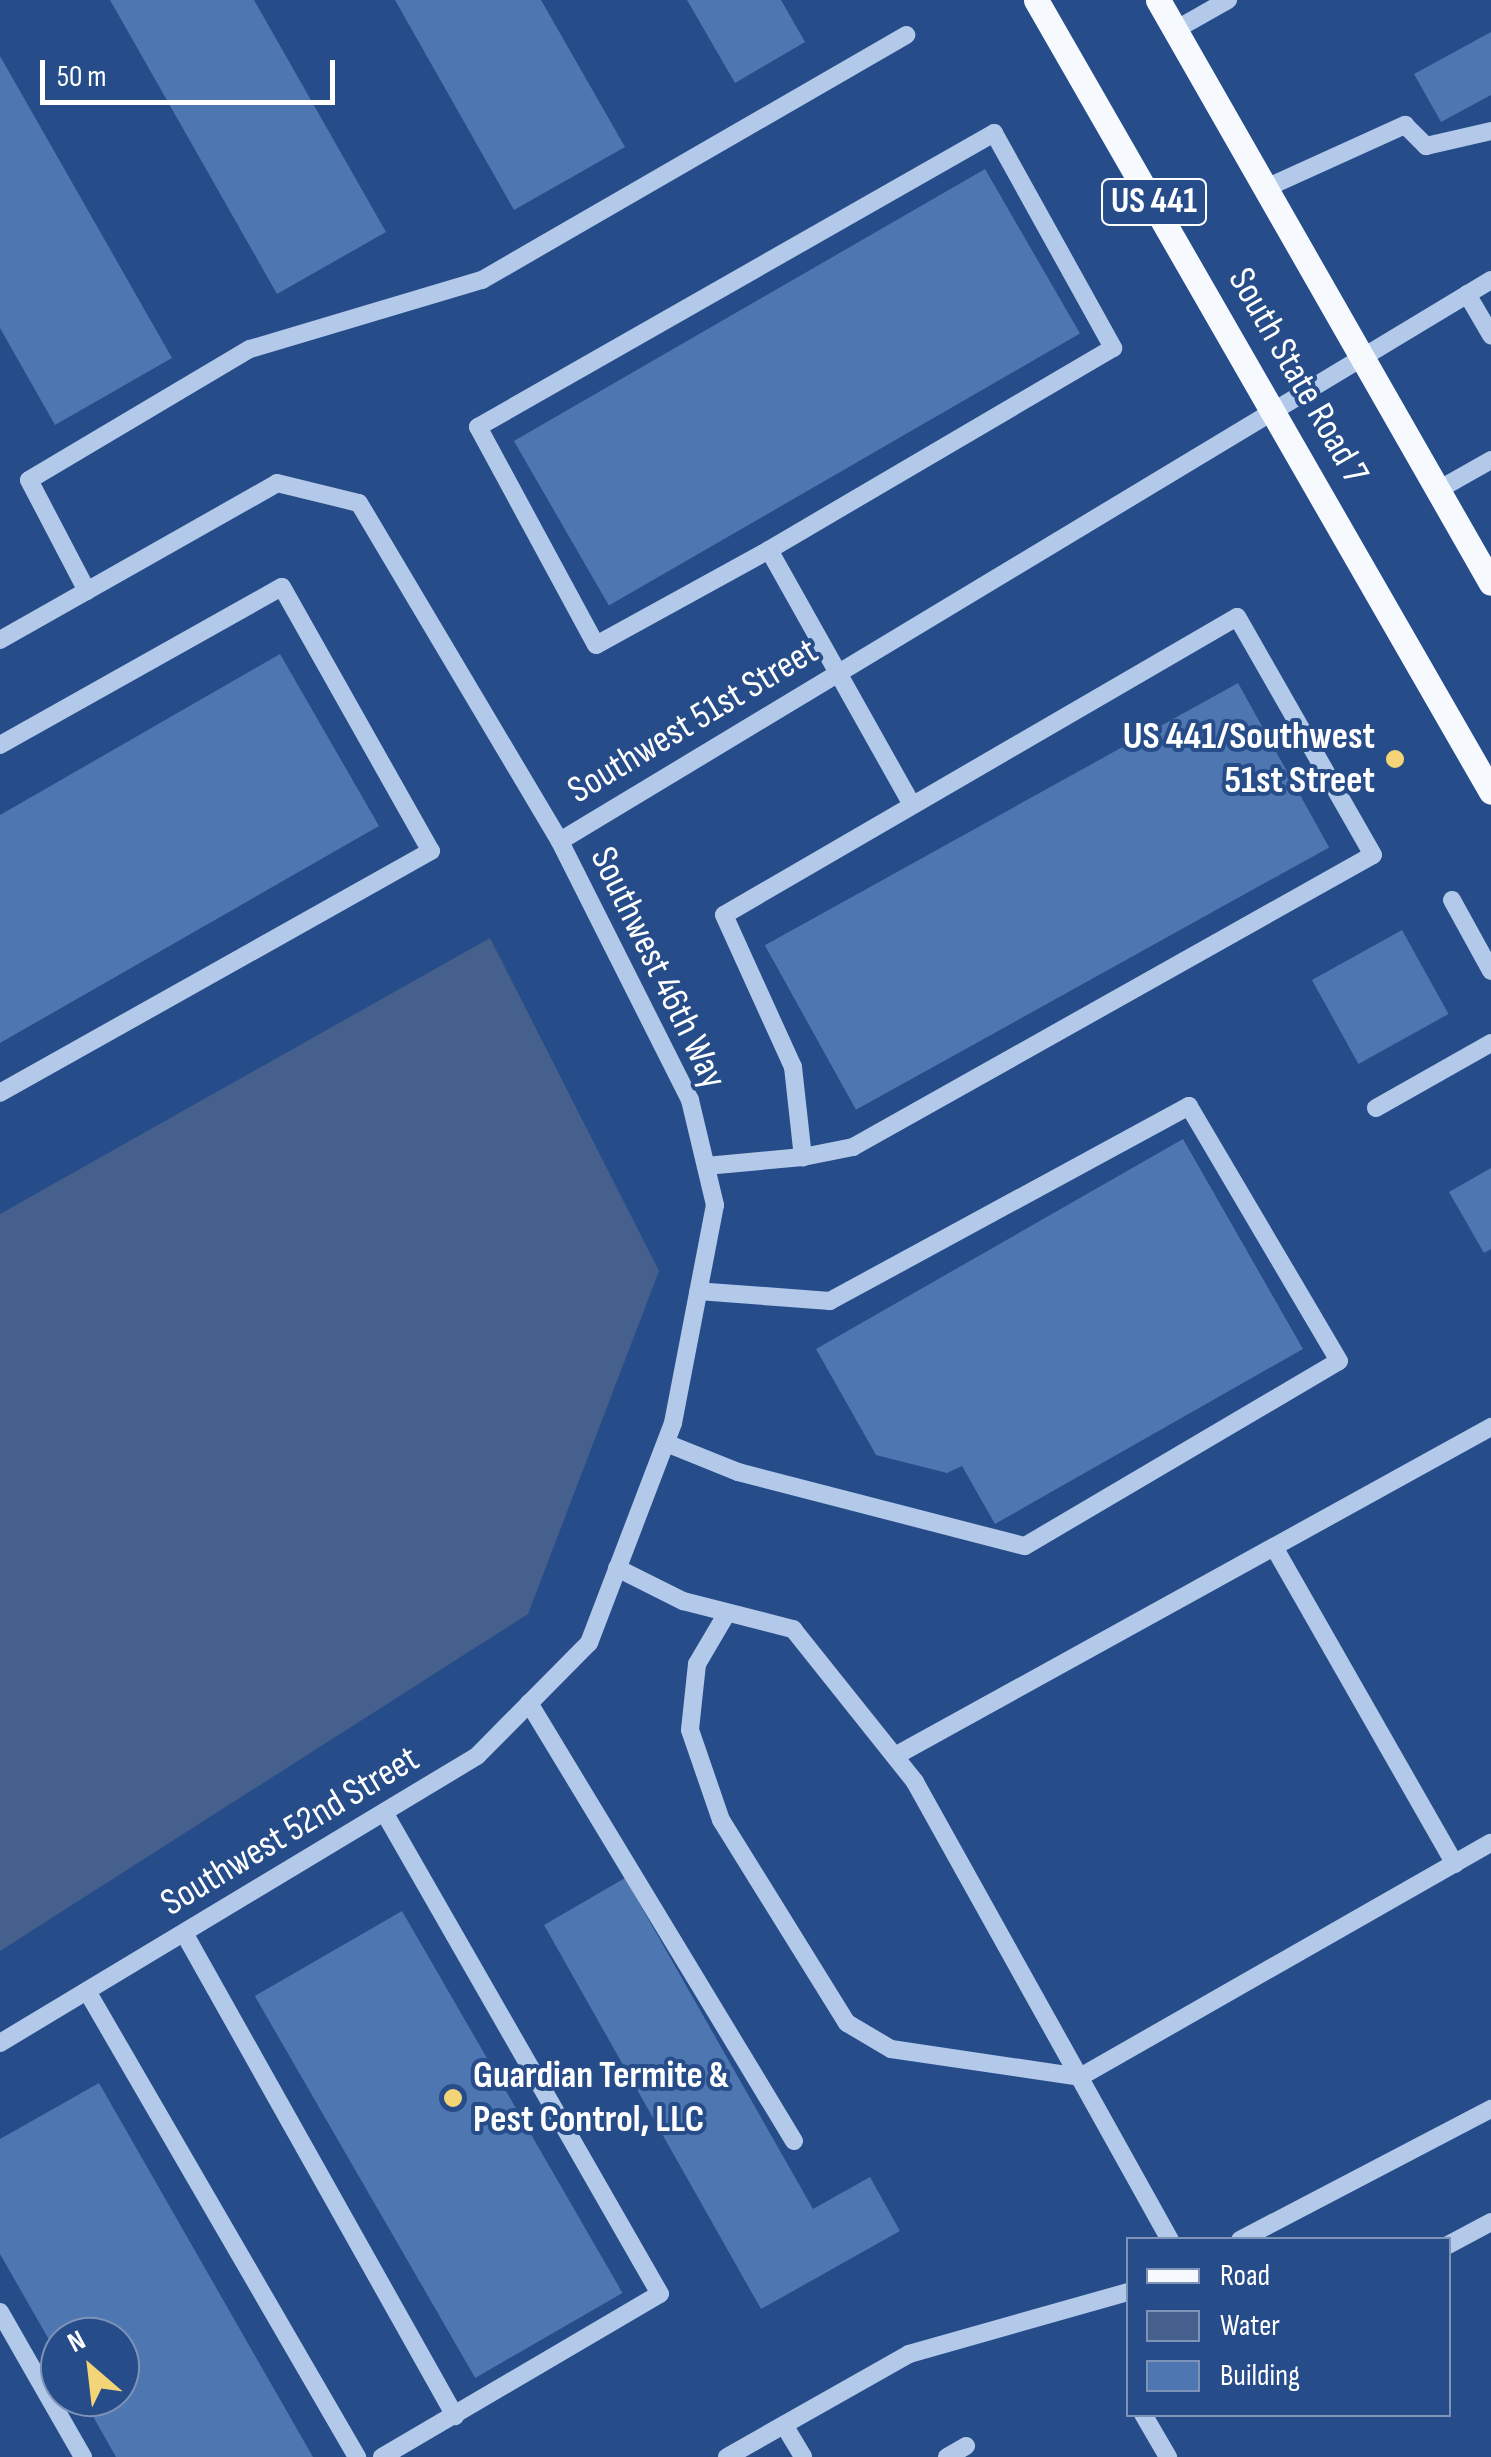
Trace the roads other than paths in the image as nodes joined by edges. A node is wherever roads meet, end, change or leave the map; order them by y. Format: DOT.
graph roads {
  1 [pos="1036,0"];
  2 [pos="1158,0"];
  3 [pos="1228,0"];
  4 [pos="1174,30"];
  5 [pos="906,35"];
  6 [pos="1491,132"];
  7 [pos="1266,188"];
  8 [pos="1491,280"];
  9 [pos="1467,294"];
  10 [pos="1491,335"];
  11 [pos="1362,354"];
  12 [pos="1272,404"];
  13 [pos="1491,460"];
  14 [pos="1438,490"];
  15 [pos="769,550"];
  16 [pos="1491,583"];
  17 [pos="88,590"];
  18 [pos="0,640"];
  19 [pos="837,671"];
  20 [pos="0,745"];
  21 [pos="1491,792"];
  22 [pos="910,801"];
  23 [pos="560,841"];
  24 [pos="1452,900"];
  25 [pos="1491,971"];
  26 [pos="1491,1042"];
  27 [pos="0,1093"];
  28 [pos="1376,1108"];
  29 [pos="803,1157"];
  30 [pos="706,1166"];
  31 [pos="698,1291"];
  32 [pos="1491,1427"];
  33 [pos="666,1443"];
  34 [pos="1274,1547"];
  35 [pos="617,1568"];
  36 [pos="727,1612"];
  37 [pos="589,1642"];
  38 [pos="529,1703"];
  39 [pos="895,1756"];
  40 [pos="384,1812"];
  41 [pos="1491,1843"];
  42 [pos="1454,1864"];
  43 [pos="184,1932"];
  44 [pos="87,1990"];
  45 [pos="0,2043"];
  46 [pos="1080,2077"];
  47 [pos="1491,2109"];
  48 [pos="794,2141"];
  49 [pos="1491,2222"];
  50 [pos="1168,2237"];
  51 [pos="1246,2237"];
  52 [pos="1451,2243"];
  53 [pos="1126,2293"];
  54 [pos="0,2312"];
  55 [pos="454,2416"];
  56 [pos="1145,2417"];
  57 [pos="784,2425"];
  58 [pos="966,2446"];
  59 [pos="83,2457"];
  60 [pos="358,2457"];
  61 [pos="382,2457"];
  62 [pos="727,2457"];
  63 [pos="803,2457"];
  64 [pos="947,2457"];
  65 [pos="1168,2457"];
  1 -- 12 [label="main road, South State Road 7 / US 441"];
  2 -- 4 [label="main road, South State Road 7 / US 441"];
  3 -- 4 [label="street"];
  4 -- 7 [label="main road, South State Road 7 / US 441"];
  5 -- 17 [label="street"];
  6 -- 7 [label="street"];
  7 -- 11 [label="main road, South State Road 7 / US 441"];
  8 -- 9 [label="street, Southwest 51st Street"];
  9 -- 10 [label="street"];
  9 -- 11 [label="street, Southwest 51st Street"];
  11 -- 12 [label="street, Southwest 51st Street"];
  11 -- 14 [label="main road, South State Road 7 / US 441"];
  12 -- 19 [label="street, Southwest 51st Street"];
  12 -- 21 [label="main road, South State Road 7 / US 441"];
  13 -- 14 [label="street"];
  14 -- 16 [label="main road, South State Road 7 / US 441"];
  15 -- 15 [label="street"];
  15 -- 19 [label="street"];
  17 -- 18 [label="street, Southwest 51st Street"];
  17 -- 23 [label="street, Southwest 51st Street"];
  19 -- 22 [label="street"];
  19 -- 23 [label="street, Southwest 51st Street"];
  20 -- 27 [label="street"];
  22 -- 29 [label="street"];
  22 -- 29 [label="street"];
  23 -- 30 [label="street, Southwest 46th Way"];
  24 -- 25 [label="street"];
  26 -- 28 [label="street"];
  29 -- 30 [label="street"];
  30 -- 31 [label="street, Southwest 46th Way"];
  31 -- 33 [label="street, Southwest 46th Way"];
  31 -- 33 [label="street"];
  32 -- 34 [label="street"];
  33 -- 35 [label="street, Southwest 46th Way"];
  34 -- 39 [label="street"];
  34 -- 42 [label="street"];
  35 -- 36 [label="street"];
  35 -- 37 [label="street, Southwest 46th Way"];
  36 -- 39 [label="street"];
  36 -- 46 [label="street"];
  37 -- 38 [label="street, Southwest 52nd Street"];
  38 -- 40 [label="street, Southwest 52nd Street"];
  38 -- 48 [label="street"];
  39 -- 46 [label="street"];
  40 -- 43 [label="street, Southwest 52nd Street"];
  40 -- 55 [label="street"];
  41 -- 42 [label="street"];
  42 -- 46 [label="street"];
  43 -- 44 [label="street, Southwest 52nd Street"];
  43 -- 55 [label="street"];
  44 -- 45 [label="street, Southwest 52nd Street"];
  44 -- 60 [label="street"];
  46 -- 50 [label="street"];
  47 -- 51 [label="street"];
  49 -- 52 [label="street"];
  53 -- 57 [label="street"];
  54 -- 59 [label="street"];
  55 -- 61 [label="street"];
  56 -- 65 [label="street"];
  57 -- 62 [label="street"];
  57 -- 63 [label="street"];
  58 -- 64 [label="street"];
}
